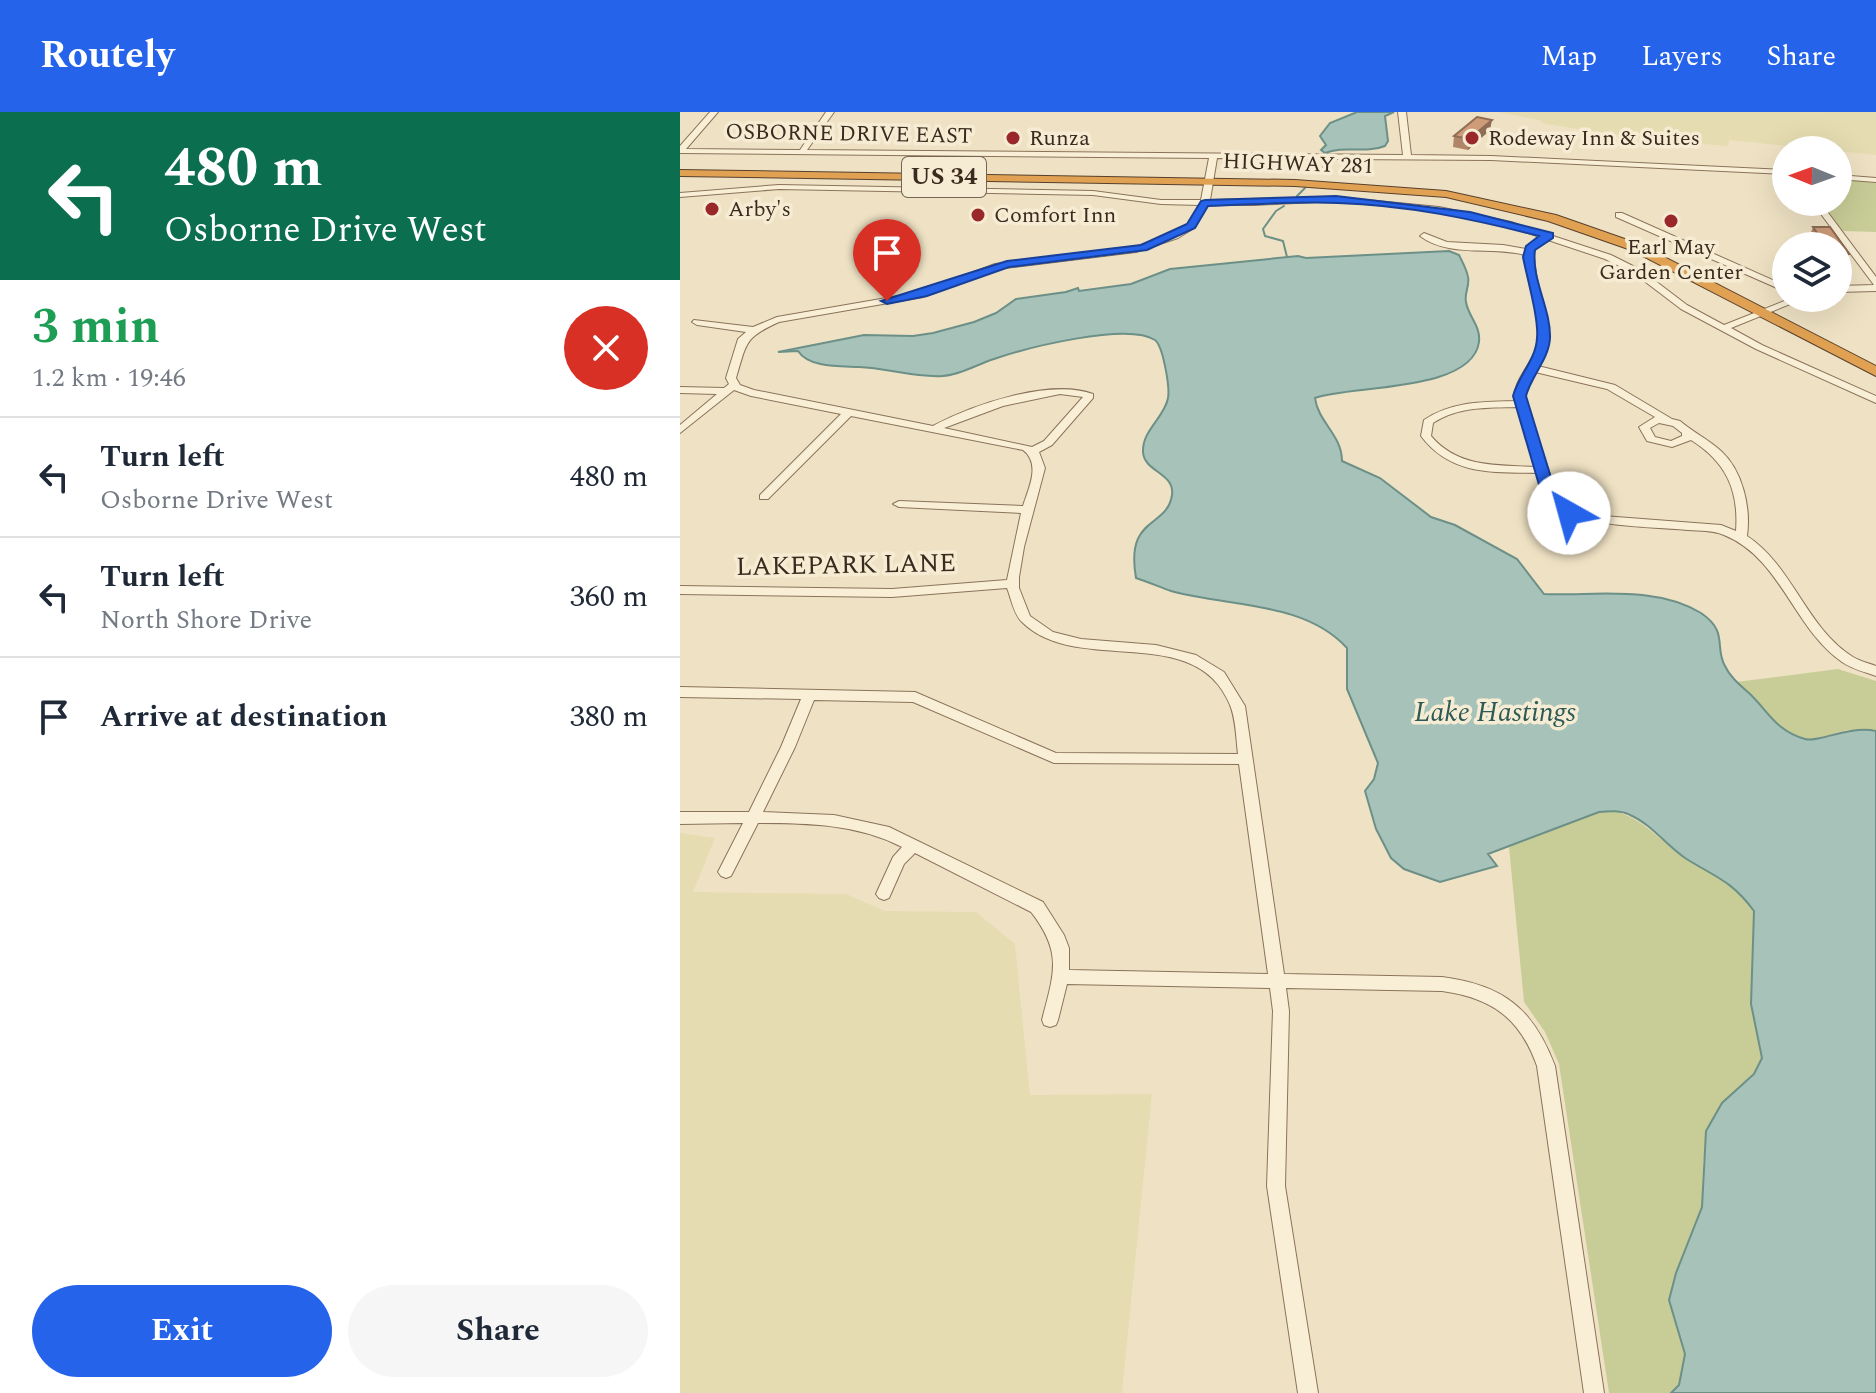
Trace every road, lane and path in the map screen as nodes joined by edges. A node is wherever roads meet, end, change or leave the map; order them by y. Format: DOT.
graph roads {
  1 [pos="714,112"];
  2 [pos="830,112"];
  3 [pos="1402,112"];
  4 [pos="680,151"];
  5 [pos="802,152"];
  6 [pos="1213,156"];
  7 [pos="1407,157"];
  8 [pos="680,165"];
  9 [pos="1772,171"];
  10 [pos="680,173"];
  11 [pos="1852,178"];
  12 [pos="1209,179"];
  13 [pos="1876,180"];
  14 [pos="680,195"];
  15 [pos="1205,203"];
  16 [pos="1619,215"];
  17 [pos="1826,216"];
  18 [pos="1549,235"];
  19 [pos="1424,236"];
  20 [pos="1529,253"];
  21 [pos="1772,283"];
  22 [pos="1876,285"];
  23 [pos="1852,288"];
  24 [pos="1772,309"];
  25 [pos="1768,311"];
  26 [pos="697,322"];
  27 [pos="1724,328"];
  28 [pos="754,330"];
  29 [pos="1876,362"];
  30 [pos="1532,368"];
  31 [pos="1876,372"];
  32 [pos="731,388"];
  33 [pos="680,390"];
  34 [pos="1876,400"];
  35 [pos="1521,404"];
  36 [pos="1638,404"];
  37 [pos="849,412"];
  38 [pos="1668,421"];
  39 [pos="1647,424"];
  40 [pos="936,428"];
  41 [pos="680,430"];
  42 [pos="1688,433"];
  43 [pos="1677,443"];
  44 [pos="1032,451"];
  45 [pos="1719,455"];
  46 [pos="1542,470"];
  47 [pos="764,497"];
  48 [pos="899,504"];
  49 [pos="1029,510"];
  50 [pos="1741,536"];
  51 [pos="1012,584"];
  52 [pos="680,590"];
  53 [pos="1876,671"];
  54 [pos="680,692"];
  55 [pos="809,695"];
  56 [pos="1245,759"];
  57 [pos="680,818"];
  58 [pos="752,819"];
  59 [pos="913,845"];
  60 [pos="726,872"];
  61 [pos="884,894"];
  62 [pos="1061,977"];
  63 [pos="1278,983"];
  64 [pos="1050,1020"];
  65 [pos="1308,1393"];
  66 [pos="1594,1393"];
  1 -- 4 [label="street"];
  2 -- 5 [label="street"];
  3 -- 7 [label="street"];
  4 -- 5 [label="street, OSBORNE DRIVE EAST"];
  5 -- 6 [label="street, OSBORNE DRIVE EAST"];
  6 -- 7 [label="street, OSBORNE DRIVE EAST"];
  6 -- 12 [label="street"];
  7 -- 9 [label="street, OSBORNE DRIVE EAST"];
  8 -- 12 [label="highway, HIGHWAY 281 / US 34"];
  10 -- 12 [label="highway, HIGHWAY 281 / US 34"];
  11 -- 13 [label="street"];
  12 -- 15 [label="street"];
  12 -- 25 [label="highway, HIGHWAY 281 / US 34"];
  14 -- 15 [label="street"];
  15 -- 18 [label="street"];
  15 -- 28 [label="street"];
  16 -- 21 [label="street"];
  17 -- 22 [label="street"];
  18 -- 20 [label="street"];
  18 -- 27 [label="street"];
  19 -- 20 [label="street"];
  20 -- 30 [label="street"];
  22 -- 23 [label="street"];
  24 -- 25 [label="street"];
  25 -- 27 [label="street"];
  25 -- 29 [label="highway, HIGHWAY 281 / US 34"];
  25 -- 31 [label="highway, HIGHWAY 281 / US 34"];
  26 -- 28 [label="street"];
  27 -- 34 [label="street"];
  28 -- 32 [label="street"];
  30 -- 35 [label="street"];
  30 -- 36 [label="street"];
  32 -- 33 [label="street"];
  32 -- 37 [label="street"];
  32 -- 41 [label="street"];
  35 -- 46 [label="street"];
  35 -- 46 [label="street"];
  36 -- 38 [label="street"];
  36 -- 39 [label="street"];
  37 -- 40 [label="street"];
  37 -- 47 [label="street"];
  38 -- 39 [label="street"];
  38 -- 42 [label="street"];
  39 -- 43 [label="street"];
  40 -- 44 [label="street"];
  40 -- 44 [label="street"];
  42 -- 43 [label="street"];
  42 -- 45 [label="street"];
  43 -- 45 [label="street"];
  44 -- 49 [label="street"];
  45 -- 50 [label="street"];
  46 -- 50 [label="street"];
  48 -- 49 [label="street"];
  49 -- 51 [label="street"];
  50 -- 53 [label="street"];
  51 -- 52 [label="street, LAKEPARK LANE"];
  51 -- 56 [label="street"];
  54 -- 55 [label="street"];
  55 -- 56 [label="street"];
  55 -- 58 [label="street"];
  56 -- 63 [label="street"];
  57 -- 58 [label="street"];
  58 -- 59 [label="street"];
  58 -- 60 [label="street"];
  59 -- 61 [label="street"];
  59 -- 62 [label="street"];
  62 -- 63 [label="street"];
  62 -- 64 [label="street"];
  63 -- 65 [label="street"];
  63 -- 66 [label="street"];
}
